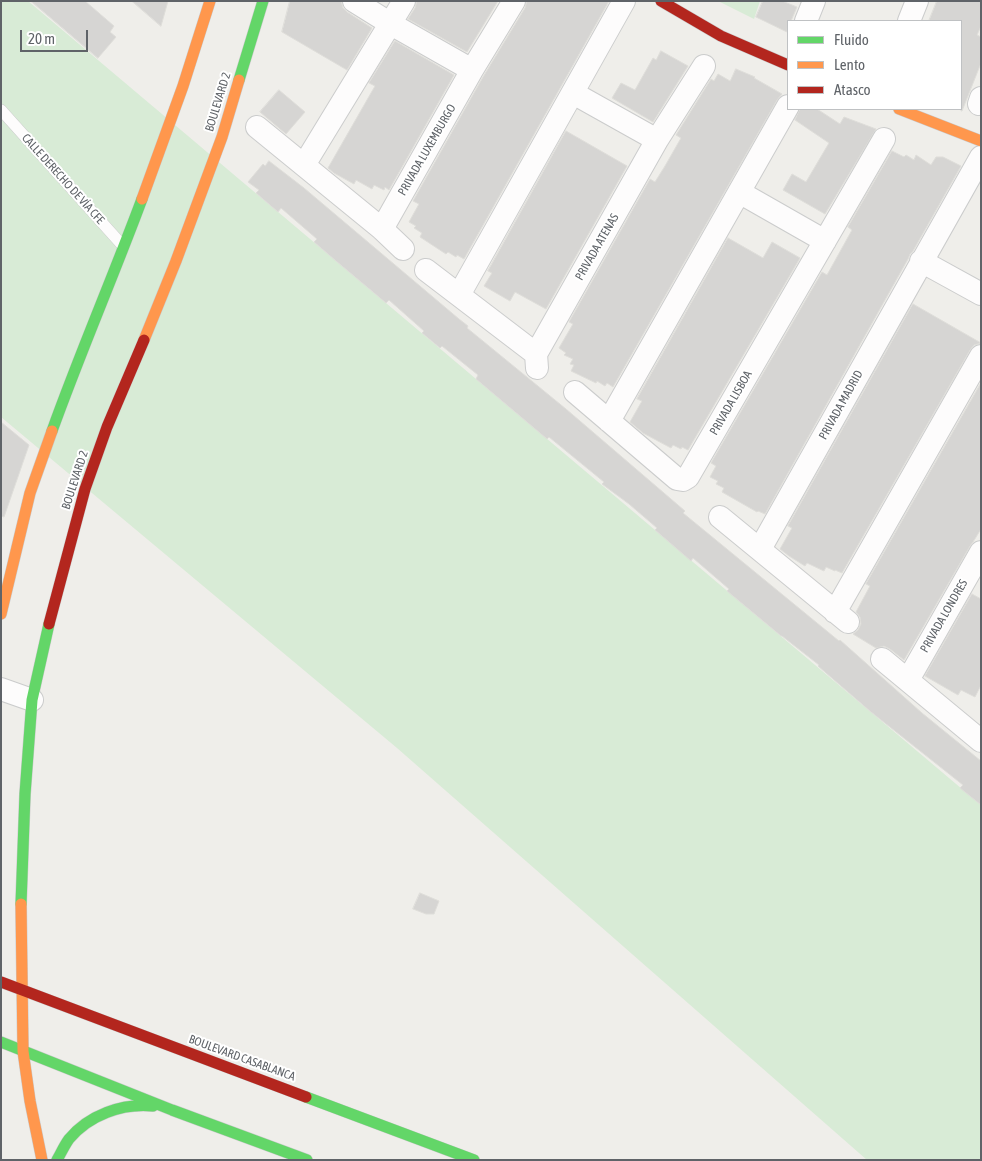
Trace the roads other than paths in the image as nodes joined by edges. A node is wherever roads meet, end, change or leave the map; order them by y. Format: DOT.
graph roads {
  1 [pos="210,1"];
  2 [pos="263,1"];
  3 [pos="354,1"];
  4 [pos="404,1"];
  5 [pos="514,1"];
  6 [pos="624,1"];
  7 [pos="661,1"];
  8 [pos="814,1"];
  9 [pos="916,1"];
  10 [pos="806,20"];
  11 [pos="909,20"];
  12 [pos="391,24"];
  13 [pos="787,65"];
  14 [pos="704,66"];
  15 [pos="472,70"];
  16 [pos="573,94"];
  17 [pos="787,108"];
  18 [pos="1,110"];
  19 [pos="902,110"];
  20 [pos="257,127"];
  21 [pos="884,139"];
  22 [pos="658,140"];
  23 [pos="981,141"];
  24 [pos="981,157"];
  25 [pos="304,165"];
  26 [pos="739,192"];
  27 [pos="382,229"];
  28 [pos="825,241"];
  29 [pos="124,247"];
  30 [pos="403,249"];
  31 [pos="922,261"];
  32 [pos="426,270"];
  33 [pos="981,294"];
  34 [pos="459,295"];
  35 [pos="981,356"];
  36 [pos="575,392"];
  37 [pos="609,421"];
  38 [pos="720,517"];
  39 [pos="760,549"];
  40 [pos="981,552"];
  41 [pos="1,614"];
  42 [pos="882,659"];
  43 [pos="908,680"];
  44 [pos="1,689"];
  45 [pos="32,700"];
  46 [pos="981,740"];
  47 [pos="1,982"];
  48 [pos="22,991"];
  49 [pos="1,1042"];
  50 [pos="23,1051"];
  51 [pos="172,1110"];
  52 [pos="42,1160"];
  53 [pos="57,1160"];
  54 [pos="307,1160"];
  55 [pos="474,1160"];
  1 -- 29 [label="main road"];
  2 -- 45 [label="main road, BOULEVARD 2"];
  3 -- 12 [label="street"];
  4 -- 12 [label="street"];
  5 -- 15 [label="street, PRIVADA LUXEMBURGO"];
  6 -- 16 [label="street"];
  7 -- 13 [label="main road"];
  8 -- 10 [label="street"];
  9 -- 11 [label="street"];
  12 -- 15 [label="street"];
  12 -- 25 [label="street"];
  14 -- 22 [label="street, PRIVADA ATENAS"];
  15 -- 27 [label="street, PRIVADA LUXEMBURGO"];
  16 -- 22 [label="street"];
  16 -- 34 [label="street"];
  17 -- 26 [label="street"];
  18 -- 29 [label="lane, CALLE DERECHO DE VÍA CFE"];
  19 -- 23 [label="main road"];
  20 -- 25 [label="street"];
  21 -- 28 [label="street, PRIVADA LISBOA"];
  22 -- 34 [label="street, PRIVADA ATENAS"];
  24 -- 31 [label="street, PRIVADA MADRID"];
  25 -- 27 [label="street"];
  26 -- 28 [label="street"];
  26 -- 37 [label="street"];
  27 -- 30 [label="street"];
  28 -- 37 [label="street, PRIVADA LISBOA"];
  29 -- 41 [label="main road"];
  31 -- 33 [label="street"];
  31 -- 39 [label="street, PRIVADA MADRID"];
  32 -- 34 [label="street, PRIVADA ATENAS"];
  35 -- 39 [label="street"];
  36 -- 37 [label="street, PRIVADA LISBOA"];
  38 -- 39 [label="street"];
  40 -- 43 [label="street, PRIVADA LONDRES"];
  42 -- 43 [label="street"];
  43 -- 46 [label="street"];
  44 -- 45 [label="street"];
  45 -- 48 [label="main road, BOULEVARD 2"];
  47 -- 48 [label="main road, BOULEVARD CASABLANCA"];
  48 -- 50 [label="main road, BOULEVARD 2"];
  48 -- 55 [label="main road, BOULEVARD CASABLANCA"];
  49 -- 50 [label="main road"];
  50 -- 51 [label="main road"];
  50 -- 52 [label="main road, BOULEVARD 2"];
  51 -- 53 [label="main road"];
  51 -- 54 [label="main road"];
}
